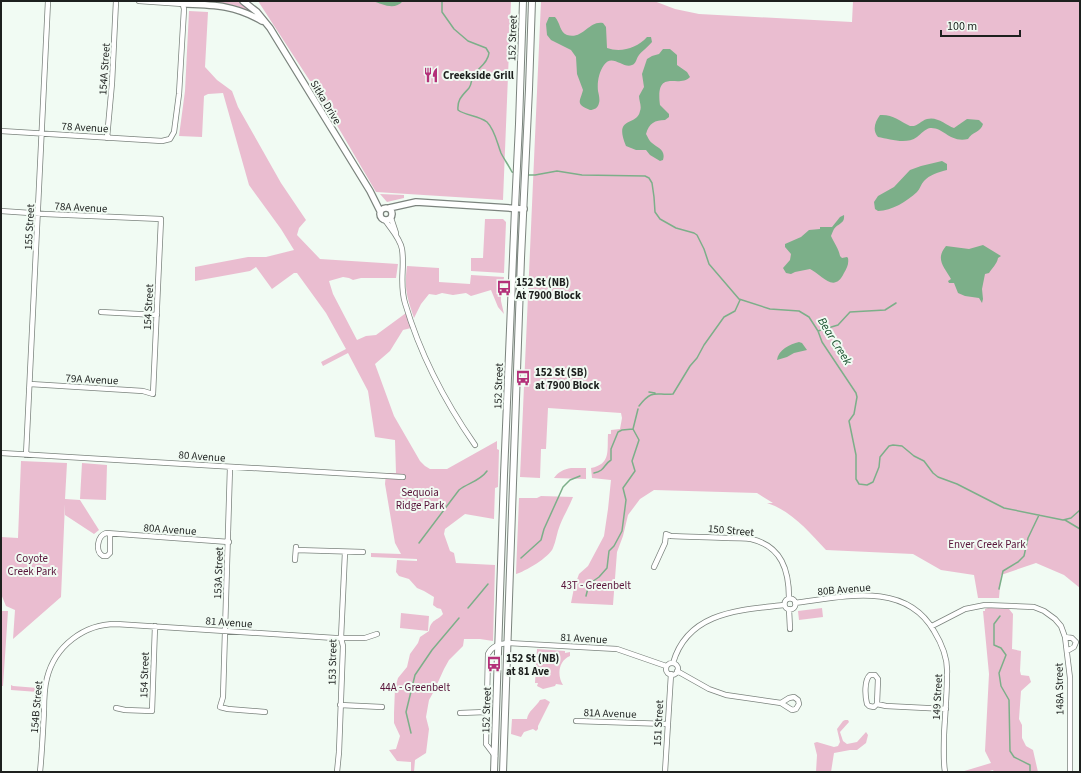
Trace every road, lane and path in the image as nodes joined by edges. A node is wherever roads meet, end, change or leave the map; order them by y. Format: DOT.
graph roads {
  1 [pos="48,1"];
  2 [pos="116,1"];
  3 [pos="139,1"];
  4 [pos="243,1"];
  5 [pos="523,1"];
  6 [pos="532,1"];
  7 [pos="182,2"];
  8 [pos="266,23"];
  9 [pos="1,131"];
  10 [pos="42,134"];
  11 [pos="107,138"];
  12 [pos="515,208"];
  13 [pos="524,209"];
  14 [pos="1,211"];
  15 [pos="387,213"];
  16 [pos="38,214"];
  17 [pos="161,219"];
  18 [pos="101,312"];
  19 [pos="157,315"];
  20 [pos="30,384"];
  21 [pos="153,394"];
  22 [pos="475,445"];
  23 [pos="1,453"];
  24 [pos="26,455"];
  25 [pos="230,467"];
  26 [pos="403,477"];
  27 [pos="110,534"];
  28 [pos="229,542"];
  29 [pos="345,552"];
  30 [pos="363,552"];
  31 [pos="295,560"];
  32 [pos="654,567"];
  33 [pos="789,598"];
  34 [pos="795,603"];
  35 [pos="784,605"];
  36 [pos="789,609"];
  37 [pos="155,626"];
  38 [pos="932,626"];
  39 [pos="790,629"];
  40 [pos="225,631"];
  41 [pos="81,633"];
  42 [pos="377,634"];
  43 [pos="1065,637"];
  44 [pos="341,638"];
  45 [pos="507,643"];
  46 [pos="498,644"];
  47 [pos="1067,651"];
  48 [pos="673,663"];
  49 [pos="666,666"];
  50 [pos="677,671"];
  51 [pos="671,674"];
  52 [pos="781,703"];
  53 [pos="877,704"];
  54 [pos="340,705"];
  55 [pos="382,707"];
  56 [pos="116,708"];
  57 [pos="946,709"];
  58 [pos="265,712"];
  59 [pos="486,712"];
  60 [pos="460,713"];
  61 [pos="576,721"];
  62 [pos="667,724"];
  63 [pos="495,756"];
  64 [pos="40,772"];
  65 [pos="337,772"];
  66 [pos="494,772"];
  67 [pos="503,772"];
  68 [pos="665,772"];
  69 [pos="945,772"];
  70 [pos="1070,772"];
  1 -- 10 [label="street, 155 Street"];
  2 -- 11 [label="street, 154A Street"];
  3 -- 7 [label="street"];
  4 -- 8 [label="street, Sitka Drive"];
  5 -- 12 [label="main road, 152 Street"];
  6 -- 13 [label="main road, 152 Street"];
  7 -- 8 [label="street"];
  7 -- 11 [label="street, 78 Avenue"];
  8 -- 15 [label="street, Sitka Drive"];
  9 -- 10 [label="street, 78 Avenue"];
  10 -- 11 [label="street, 78 Avenue"];
  10 -- 16 [label="street, 155 Street"];
  12 -- 13 [label="street"];
  12 -- 15 [label="street"];
  12 -- 46 [label="main road, 152 Street"];
  13 -- 45 [label="main road, 152 Street"];
  14 -- 16 [label="street, 78A Avenue"];
  15 -- 22 [label="street"];
  16 -- 17 [label="street, 78A Avenue"];
  16 -- 20 [label="street, 155 Street"];
  17 -- 19 [label="street, 154 Street"];
  18 -- 19 [label="street"];
  19 -- 21 [label="street, 154 Street"];
  20 -- 21 [label="street, 79A Avenue"];
  20 -- 24 [label="street, 155 Street"];
  23 -- 24 [label="street, 80 Avenue"];
  24 -- 25 [label="street, 80 Avenue"];
  25 -- 26 [label="street, 80 Avenue"];
  25 -- 28 [label="street, 153A Street"];
  27 -- 27 [label="street"];
  27 -- 28 [label="street, 80A Avenue"];
  28 -- 40 [label="street, 153A Street"];
  29 -- 30 [label="street"];
  29 -- 31 [label="street"];
  29 -- 44 [label="street, 153 Street"];
  32 -- 33 [label="street, 150 Street"];
  33 -- 34 [label="street"];
  33 -- 35 [label="street"];
  34 -- 36 [label="street"];
  34 -- 38 [label="street, 80B Avenue"];
  35 -- 36 [label="street"];
  35 -- 48 [label="street"];
  36 -- 39 [label="street"];
  37 -- 40 [label="street, 81 Avenue"];
  37 -- 41 [label="street, 81 Avenue"];
  37 -- 56 [label="street, 154 Street"];
  38 -- 43 [label="street, 148A Street"];
  38 -- 57 [label="street, 149 Street"];
  40 -- 44 [label="street, 81 Avenue"];
  40 -- 58 [label="street, 153A Street"];
  41 -- 64 [label="street, 154B Street"];
  42 -- 44 [label="street, 81 Avenue"];
  43 -- 47 [label="street, 148A Street"];
  43 -- 47 [label="street"];
  44 -- 54 [label="street, 153 Street"];
  45 -- 46 [label="street, 81 Avenue"];
  45 -- 49 [label="street, 81 Avenue"];
  45 -- 67 [label="main road, 152 Street"];
  46 -- 59 [label="street"];
  46 -- 63 [label="main road, 152 Street"];
  47 -- 70 [label="street, 148A Street"];
  48 -- 49 [label="street"];
  48 -- 50 [label="street"];
  49 -- 51 [label="street"];
  50 -- 51 [label="street"];
  50 -- 52 [label="street"];
  51 -- 62 [label="street, 151 Street"];
  53 -- 53 [label="street"];
  53 -- 57 [label="street"];
  54 -- 55 [label="street"];
  54 -- 65 [label="street, 153 Street"];
  57 -- 69 [label="street, 149 Street"];
  59 -- 60 [label="street"];
  59 -- 63 [label="street"];
  61 -- 62 [label="street, 81A Avenue"];
  62 -- 68 [label="street, 151 Street"];
  63 -- 66 [label="main road, 152 Street"];
}
